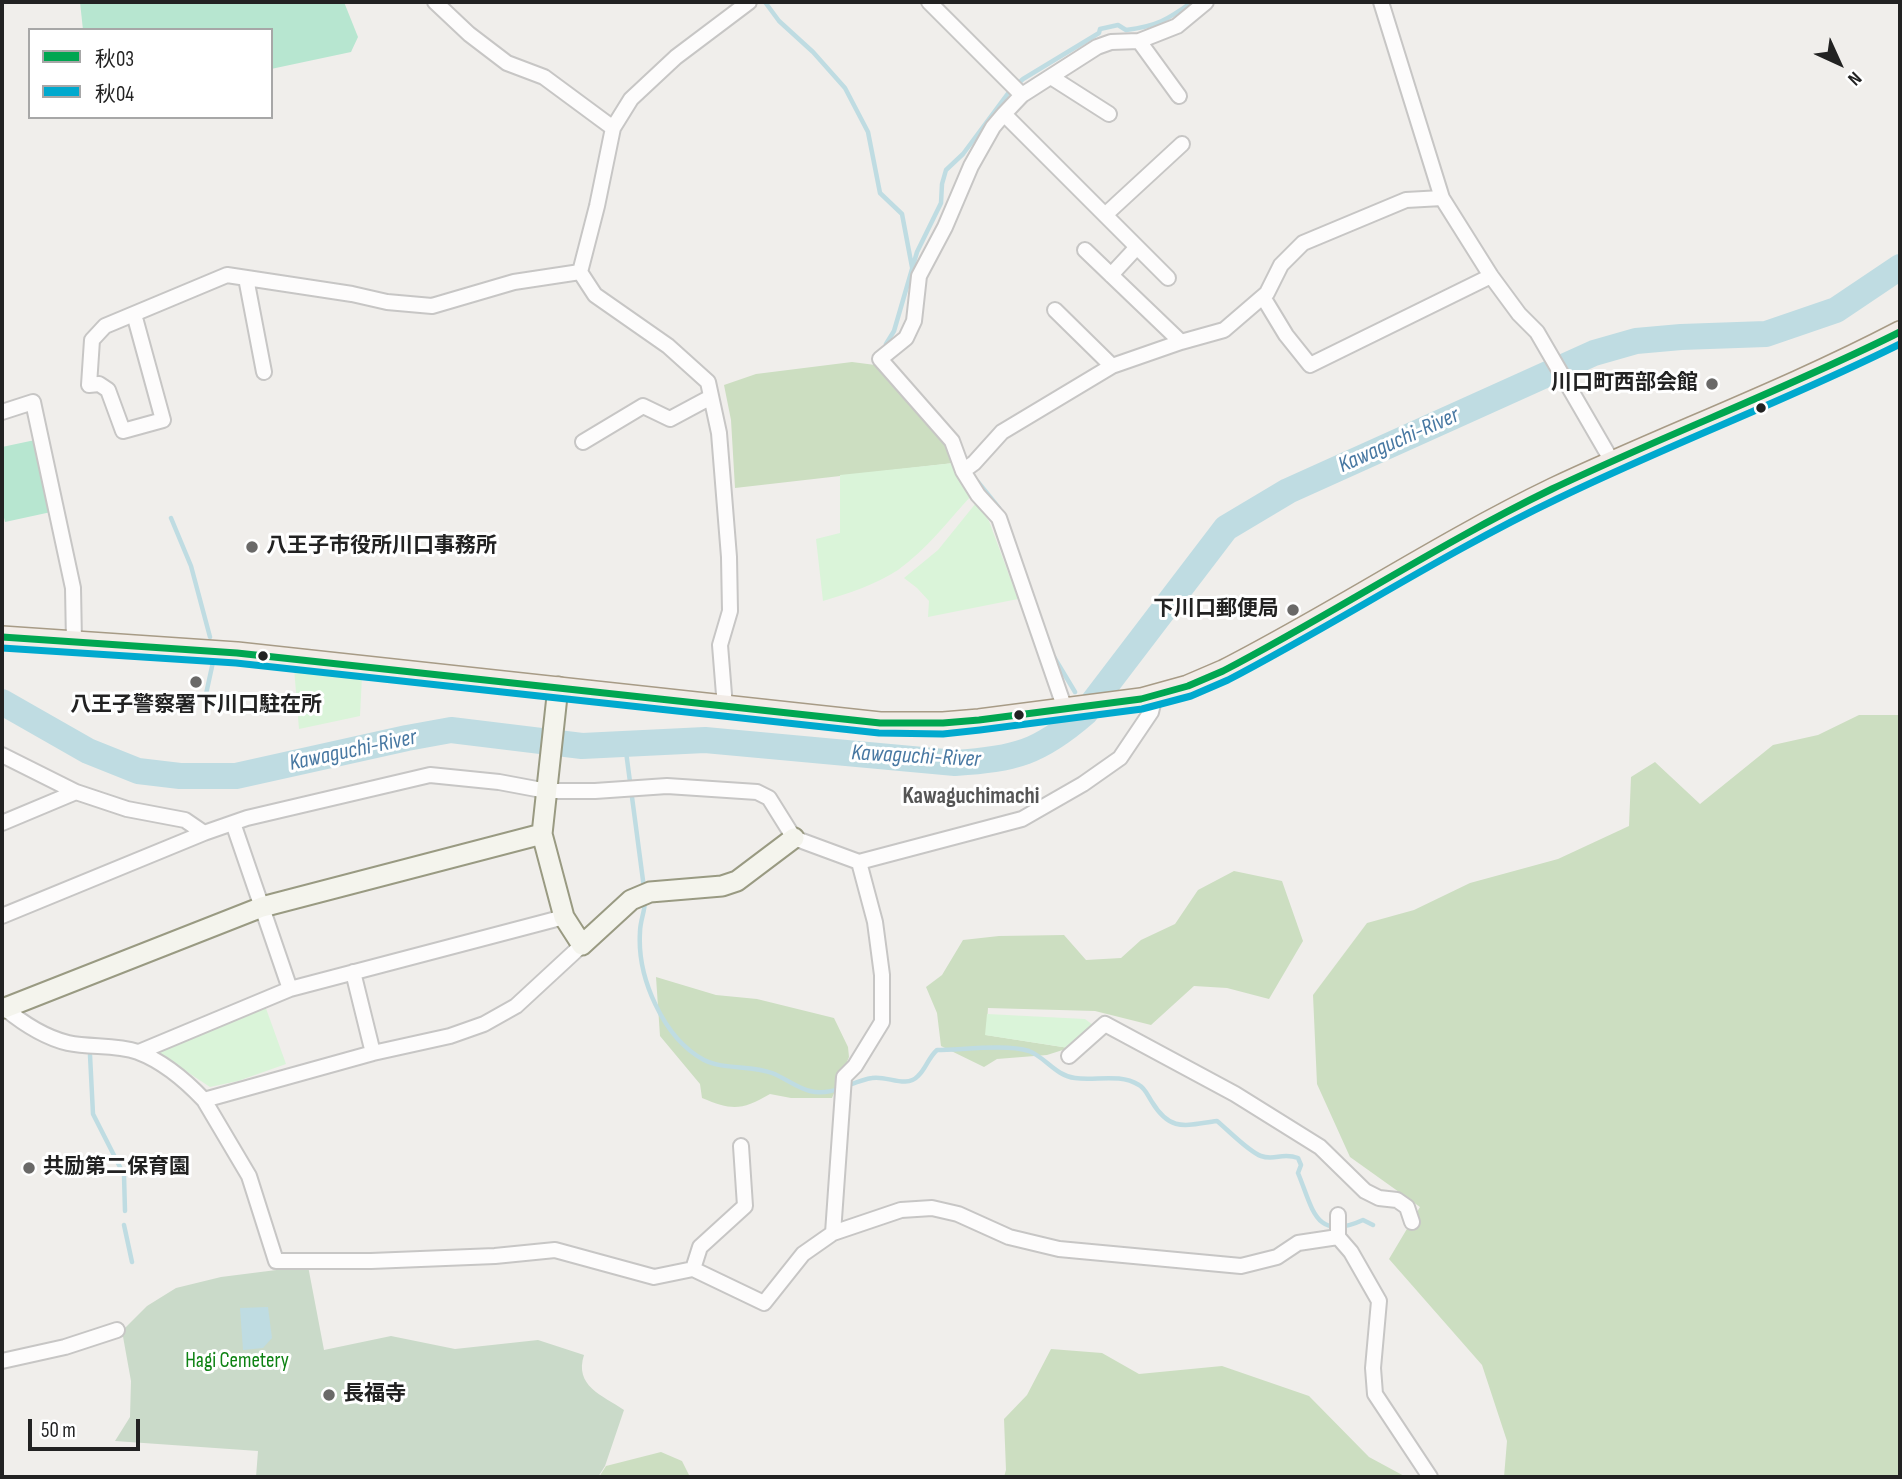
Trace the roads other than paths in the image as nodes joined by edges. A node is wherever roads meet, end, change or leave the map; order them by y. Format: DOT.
graph roads {
  1 [pos="435,2"];
  2 [pos="749,2"];
  3 [pos="929,2"];
  4 [pos="1206,2"];
  5 [pos="1381,2"];
  6 [pos="1139,41"];
  7 [pos="1051,77"];
  8 [pos="1022,95"];
  9 [pos="1180,96"];
  10 [pos="1004,114"];
  11 [pos="1109,114"];
  12 [pos="613,128"];
  13 [pos="1182,144"];
  14 [pos="1442,198"];
  15 [pos="1105,215"];
  16 [pos="1137,247"];
  17 [pos="1085,250"];
  18 [pos="580,272"];
  19 [pos="1111,275"];
  20 [pos="1491,276"];
  21 [pos="246,278"];
  22 [pos="1168,278"];
  23 [pos="1263,297"];
  24 [pos="1055,310"];
  25 [pos="134,314"];
  26 [pos="1900,332"];
  27 [pos="1181,342"];
  28 [pos="1112,366"];
  29 [pos="264,372"];
  30 [pos="711,397"];
  31 [pos="2,412"];
  32 [pos="583,442"];
  33 [pos="1613,463"];
  34 [pos="963,471"];
  35 [pos="2,638"];
  36 [pos="75,642"];
  37 [pos="558,687"];
  38 [pos="1148,698"];
  39 [pos="725,707"];
  40 [pos="1065,709"];
  41 [pos="2,755"];
  42 [pos="548,784"];
  43 [pos="76,792"];
  44 [pos="2,823"];
  45 [pos="233,823"];
  46 [pos="204,833"];
  47 [pos="542,834"];
  48 [pos="794,838"];
  49 [pos="859,862"];
  50 [pos="262,907"];
  51 [pos="2,916"];
  52 [pos="564,918"];
  53 [pos="582,945"];
  54 [pos="354,972"];
  55 [pos="290,989"];
  56 [pos="3,1008"];
  57 [pos="139,1052"];
  58 [pos="373,1053"];
  59 [pos="1069,1056"];
  60 [pos="204,1100"];
  61 [pos="741,1146"];
  62 [pos="1338,1214"];
  63 [pos="1412,1222"];
  64 [pos="833,1233"];
  65 [pos="1338,1236"];
  66 [pos="693,1269"];
  67 [pos="117,1330"];
  68 [pos="2,1361"];
  69 [pos="1430,1477"];
  1 -- 12 [label="street"];
  2 -- 12 [label="street"];
  3 -- 8 [label="street"];
  4 -- 6 [label="street"];
  5 -- 14 [label="street"];
  6 -- 7 [label="street"];
  6 -- 9 [label="street"];
  7 -- 8 [label="street"];
  7 -- 11 [label="street"];
  8 -- 10 [label="street"];
  10 -- 15 [label="street"];
  10 -- 34 [label="street"];
  12 -- 18 [label="street"];
  13 -- 15 [label="street"];
  14 -- 20 [label="street"];
  14 -- 23 [label="street"];
  15 -- 16 [label="street"];
  16 -- 19 [label="street"];
  16 -- 22 [label="street"];
  17 -- 19 [label="street"];
  18 -- 21 [label="street"];
  18 -- 30 [label="street"];
  19 -- 27 [label="street"];
  20 -- 23 [label="street"];
  20 -- 33 [label="street"];
  21 -- 25 [label="street"];
  21 -- 29 [label="street"];
  23 -- 27 [label="street"];
  24 -- 28 [label="street"];
  25 -- 25 [label="street"];
  26 -- 33 [label="main road"];
  27 -- 28 [label="street"];
  28 -- 34 [label="street"];
  30 -- 32 [label="street"];
  30 -- 39 [label="street"];
  31 -- 36 [label="street"];
  33 -- 38 [label="main road"];
  34 -- 40 [label="street"];
  35 -- 36 [label="main road"];
  36 -- 37 [label="main road"];
  37 -- 39 [label="main road"];
  37 -- 42 [label="street"];
  38 -- 40 [label="main road"];
  38 -- 49 [label="street"];
  39 -- 40 [label="main road"];
  41 -- 43 [label="street"];
  42 -- 45 [label="street"];
  42 -- 47 [label="street"];
  42 -- 48 [label="street"];
  43 -- 44 [label="street"];
  43 -- 46 [label="street"];
  45 -- 46 [label="street"];
  45 -- 50 [label="street"];
  46 -- 51 [label="street"];
  47 -- 50 [label="street"];
  47 -- 52 [label="street"];
  48 -- 49 [label="street"];
  48 -- 53 [label="street"];
  49 -- 64 [label="street"];
  50 -- 55 [label="street"];
  50 -- 56 [label="street"];
  52 -- 53 [label="street"];
  52 -- 54 [label="street"];
  53 -- 58 [label="street"];
  54 -- 55 [label="street"];
  54 -- 58 [label="street"];
  55 -- 57 [label="street"];
  56 -- 57 [label="street"];
  57 -- 60 [label="street"];
  58 -- 60 [label="street"];
  59 -- 63 [label="street"];
  60 -- 66 [label="street"];
  61 -- 66 [label="street"];
  62 -- 65 [label="street"];
  64 -- 65 [label="street"];
  64 -- 66 [label="street"];
  65 -- 69 [label="street"];
  67 -- 68 [label="street"];
}
